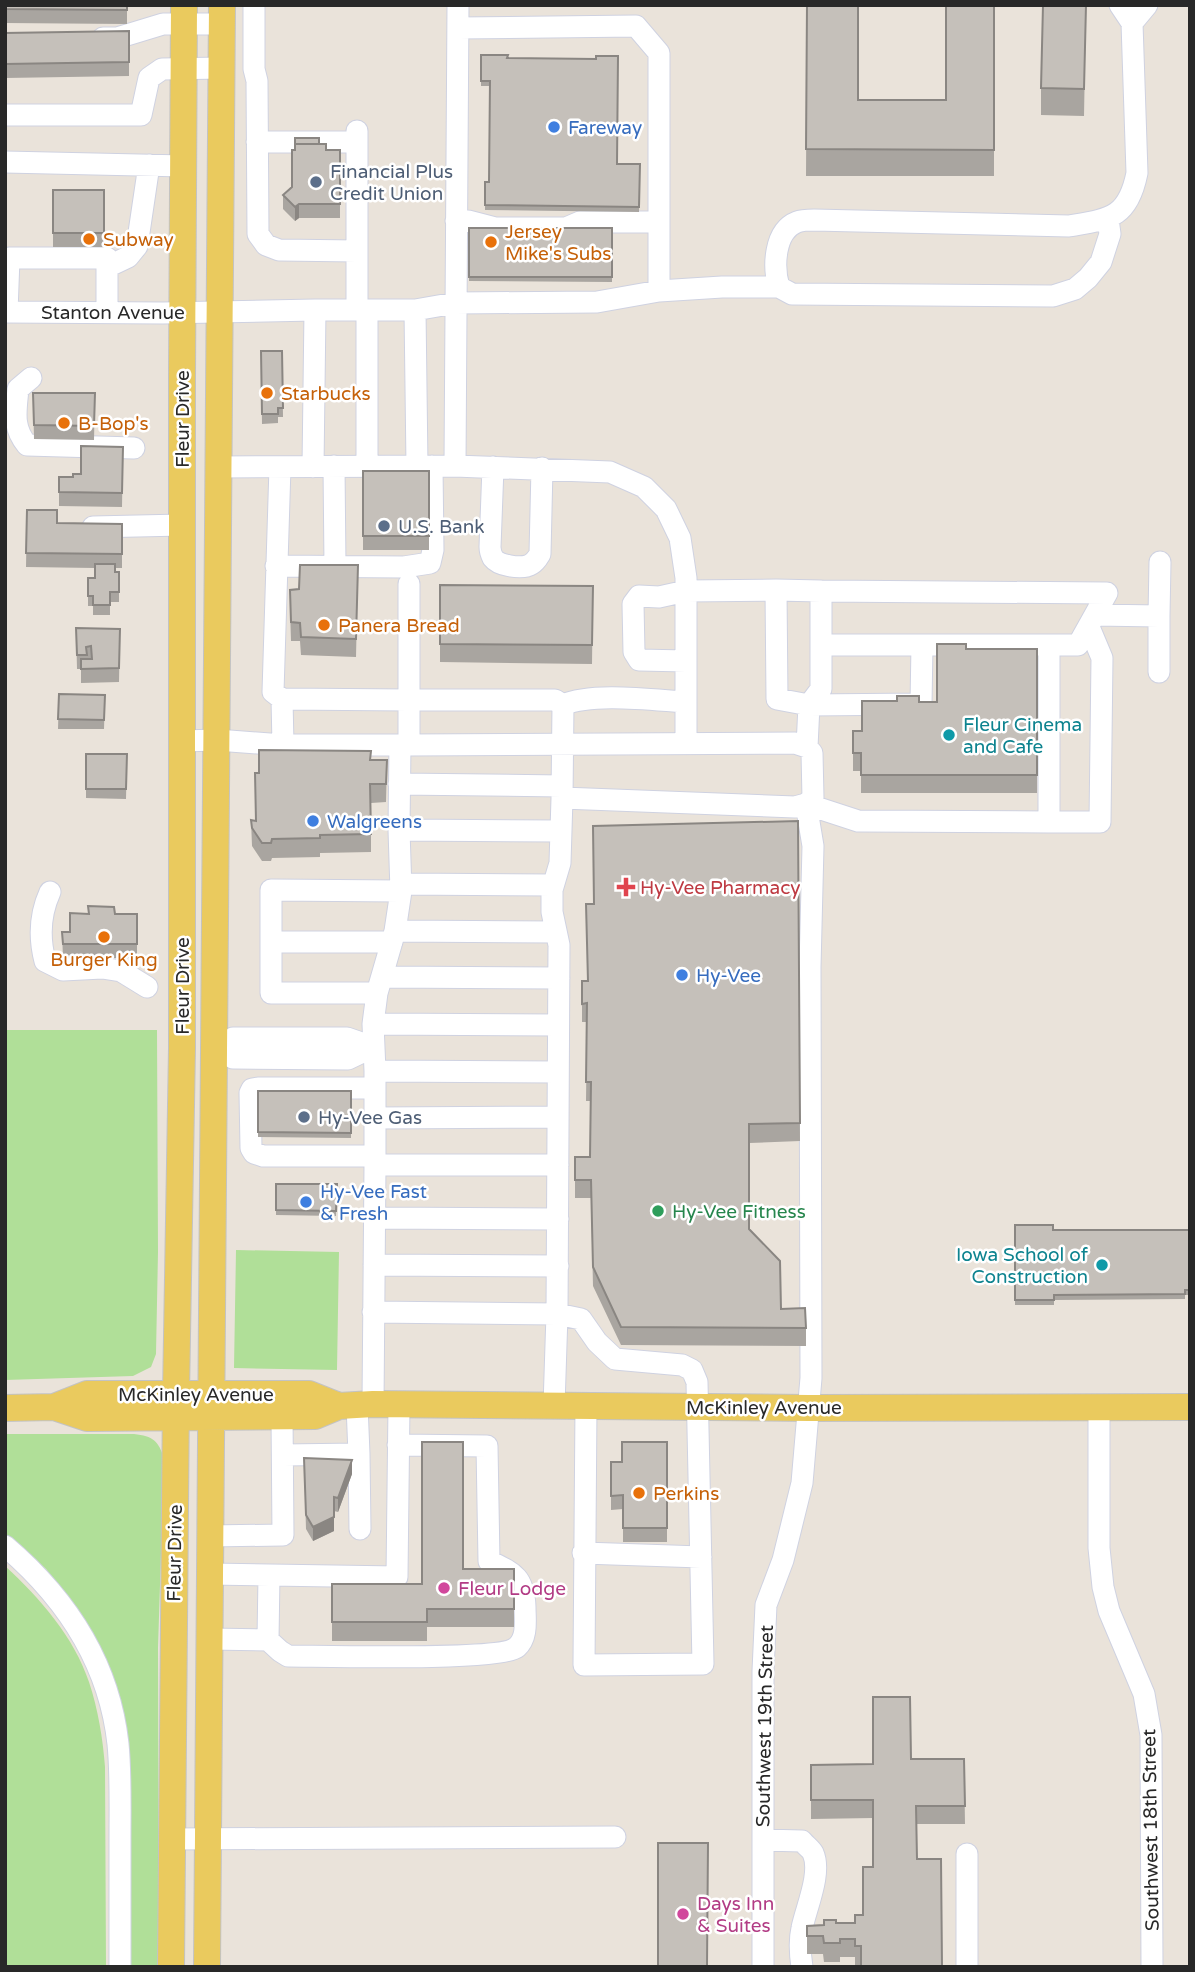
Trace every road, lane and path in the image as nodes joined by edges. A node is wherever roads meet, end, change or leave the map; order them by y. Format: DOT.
graph roads {
  1 [pos="254,5"];
  2 [pos="458,5"];
  3 [pos="1147,5"];
  4 [pos="184,14"];
  5 [pos="222,14"];
  6 [pos="1126,14"];
  7 [pos="458,28"];
  8 [pos="89,38"];
  9 [pos="184,68"];
  10 [pos="222,68"];
  11 [pos="5,115"];
  12 [pos="358,142"];
  13 [pos="257,147"];
  14 [pos="295,152"];
  15 [pos="318,152"];
  16 [pos="5,162"];
  17 [pos="149,165"];
  18 [pos="184,166"];
  19 [pos="1108,219"];
  20 [pos="456,221"];
  21 [pos="659,222"];
  22 [pos="357,250"];
  23 [pos="7,258"];
  24 [pos="107,267"];
  25 [pos="779,287"];
  26 [pos="659,291"];
  27 [pos="455,303"];
  28 [pos="315,310"];
  29 [pos="362,310"];
  30 [pos="415,310"];
  31 [pos="6,312"];
  32 [pos="107,312"];
  33 [pos="183,312"];
  34 [pos="221,312"];
  35 [pos="31,378"];
  36 [pos="134,448"];
  37 [pos="455,466"];
  38 [pos="219,467"];
  39 [pos="280,467"];
  40 [pos="323,467"];
  41 [pos="367,467"];
  42 [pos="424,467"];
  43 [pos="493,467"];
  44 [pos="542,468"];
  45 [pos="182,525"];
  46 [pos="76,527"];
  47 [pos="1160,562"];
  48 [pos="276,566"];
  49 [pos="335,566"];
  50 [pos="409,584"];
  51 [pos="776,590"];
  52 [pos="686,591"];
  53 [pos="821,591"];
  54 [pos="1159,616"];
  55 [pos="1092,621"];
  56 [pos="821,645"];
  57 [pos="922,645"];
  58 [pos="1049,645"];
  59 [pos="686,661"];
  60 [pos="1158,672"];
  61 [pos="282,699"];
  62 [pos="409,700"];
  63 [pos="686,702"];
  64 [pos="564,705"];
  65 [pos="809,705"];
  66 [pos="217,740"];
  67 [pos="182,741"];
  68 [pos="405,744"];
  69 [pos="562,744"];
  70 [pos="686,744"];
  71 [pos="283,745"];
  72 [pos="807,747"];
  73 [pos="399,784"];
  74 [pos="562,792"];
  75 [pos="806,804"];
  76 [pos="1049,822"];
  77 [pos="399,830"];
  78 [pos="560,831"];
  79 [pos="552,885"];
  80 [pos="401,888"];
  81 [pos="51,892"];
  82 [pos="556,932"];
  83 [pos="394,936"];
  84 [pos="271,942"];
  85 [pos="559,978"];
  86 [pos="379,985"];
  87 [pos="148,986"];
  88 [pos="373,1024"];
  89 [pos="558,1025"];
  90 [pos="373,1047"];
  91 [pos="183,1048"];
  92 [pos="220,1048"];
  93 [pos="558,1072"];
  94 [pos="375,1079"];
  95 [pos="558,1117"];
  96 [pos="375,1118"];
  97 [pos="375,1160"];
  98 [pos="558,1165"];
  99 [pos="374,1218"];
  100 [pos="558,1219"];
  101 [pos="374,1265"];
  102 [pos="558,1266"];
  103 [pos="373,1312"];
  104 [pos="557,1314"];
  105 [pos="367,1405"];
  106 [pos="176,1406"];
  107 [pos="211,1406"];
  108 [pos="554,1406"];
  109 [pos="586,1406"];
  110 [pos="699,1407"];
  111 [pos="1099,1407"];
  112 [pos="1190,1407"];
  113 [pos="5,1408"];
  114 [pos="809,1408"];
  115 [pos="282,1416"];
  116 [pos="398,1445"];
  117 [pos="359,1454"];
  118 [pos="283,1455"];
  119 [pos="360,1529"];
  120 [pos="210,1536"];
  121 [pos="5,1546"];
  122 [pos="583,1553"];
  123 [pos="701,1557"];
  124 [pos="210,1574"];
  125 [pos="270,1575"];
  126 [pos="209,1639"];
  127 [pos="268,1640"];
  128 [pos="615,1837"];
  129 [pos="171,1839"];
  130 [pos="207,1839"];
  131 [pos="763,1840"];
  132 [pos="967,1854"];
  133 [pos="120,1967"];
  134 [pos="171,1967"];
  135 [pos="207,1967"];
  136 [pos="763,1967"];
  137 [pos="802,1967"];
  138 [pos="967,1967"];
  139 [pos="1152,1967"];
  1 -- 13 [label="street"];
  2 -- 7 [label="street"];
  3 -- 6 [label="street"];
  4 -- 5 [label="street"];
  4 -- 8 [label="street"];
  4 -- 9 [label="main road, Fleur Drive"];
  5 -- 10 [label="main road, Fleur Drive"];
  6 -- 19 [label="street"];
  7 -- 20 [label="street"];
  7 -- 21 [label="street"];
  9 -- 10 [label="street"];
  9 -- 11 [label="street"];
  9 -- 18 [label="main road, Fleur Drive"];
  10 -- 34 [label="main road, Fleur Drive"];
  12 -- 13 [label="street"];
  12 -- 15 [label="street"];
  12 -- 22 [label="street"];
  13 -- 14 [label="street"];
  13 -- 22 [label="street"];
  16 -- 17 [label="street"];
  17 -- 18 [label="street"];
  17 -- 24 [label="street"];
  18 -- 33 [label="main road, Fleur Drive"];
  19 -- 25 [label="street, Stanton Avenue"];
  19 -- 25 [label="street"];
  20 -- 21 [label="street"];
  20 -- 27 [label="street"];
  21 -- 26 [label="street"];
  22 -- 29 [label="street"];
  23 -- 24 [label="street"];
  23 -- 31 [label="street"];
  24 -- 32 [label="street"];
  25 -- 26 [label="street, Stanton Avenue"];
  26 -- 27 [label="street, Stanton Avenue"];
  27 -- 30 [label="street, Stanton Avenue"];
  27 -- 37 [label="street"];
  28 -- 29 [label="street, Stanton Avenue"];
  28 -- 34 [label="street, Stanton Avenue"];
  28 -- 40 [label="street"];
  29 -- 30 [label="street, Stanton Avenue"];
  29 -- 41 [label="street"];
  30 -- 42 [label="street"];
  31 -- 32 [label="street, Stanton Avenue"];
  32 -- 33 [label="street, Stanton Avenue"];
  33 -- 34 [label="street, Stanton Avenue"];
  33 -- 45 [label="main road, Fleur Drive"];
  34 -- 38 [label="main road, Fleur Drive"];
  35 -- 36 [label="street"];
  37 -- 42 [label="street"];
  37 -- 43 [label="street"];
  38 -- 39 [label="street"];
  38 -- 66 [label="main road, Fleur Drive"];
  39 -- 40 [label="street"];
  39 -- 48 [label="street"];
  40 -- 41 [label="street"];
  40 -- 49 [label="street"];
  41 -- 42 [label="street"];
  42 -- 49 [label="street"];
  43 -- 44 [label="street"];
  43 -- 44 [label="street"];
  44 -- 52 [label="street"];
  45 -- 46 [label="street"];
  45 -- 67 [label="main road, Fleur Drive"];
  47 -- 54 [label="street"];
  48 -- 49 [label="street"];
  48 -- 61 [label="street"];
  50 -- 62 [label="street"];
  51 -- 52 [label="street"];
  51 -- 53 [label="street"];
  51 -- 65 [label="street"];
  52 -- 59 [label="street"];
  52 -- 59 [label="street"];
  53 -- 55 [label="street"];
  53 -- 56 [label="street"];
  54 -- 55 [label="street"];
  54 -- 60 [label="street"];
  55 -- 58 [label="street"];
  55 -- 76 [label="street"];
  56 -- 57 [label="street"];
  56 -- 65 [label="street"];
  57 -- 58 [label="street"];
  57 -- 65 [label="street"];
  58 -- 76 [label="street"];
  59 -- 63 [label="street"];
  61 -- 62 [label="street"];
  61 -- 71 [label="street"];
  62 -- 64 [label="street"];
  62 -- 68 [label="street"];
  63 -- 64 [label="street"];
  63 -- 70 [label="street"];
  64 -- 69 [label="street"];
  65 -- 72 [label="street"];
  66 -- 67 [label="street"];
  66 -- 71 [label="street"];
  66 -- 92 [label="main road, Fleur Drive"];
  67 -- 91 [label="main road, Fleur Drive"];
  68 -- 69 [label="street"];
  68 -- 71 [label="street"];
  68 -- 73 [label="street"];
  69 -- 70 [label="street"];
  69 -- 74 [label="street"];
  70 -- 72 [label="street"];
  72 -- 75 [label="street"];
  73 -- 74 [label="street"];
  73 -- 77 [label="street"];
  74 -- 75 [label="street"];
  74 -- 78 [label="street"];
  75 -- 76 [label="street"];
  75 -- 114 [label="street, Southwest 19th Street"];
  77 -- 78 [label="street"];
  77 -- 80 [label="street"];
  78 -- 79 [label="street"];
  79 -- 80 [label="street"];
  79 -- 82 [label="street"];
  80 -- 83 [label="street"];
  80 -- 84 [label="street"];
  81 -- 87 [label="street"];
  82 -- 83 [label="street"];
  82 -- 85 [label="street"];
  83 -- 84 [label="street"];
  83 -- 86 [label="street"];
  84 -- 86 [label="street"];
  85 -- 86 [label="street"];
  85 -- 89 [label="street"];
  86 -- 88 [label="street"];
  88 -- 89 [label="street"];
  88 -- 90 [label="street"];
  89 -- 93 [label="street"];
  90 -- 92 [label="street"];
  90 -- 94 [label="street"];
  91 -- 92 [label="street"];
  91 -- 106 [label="main road, Fleur Drive"];
  92 -- 107 [label="main road, Fleur Drive"];
  93 -- 94 [label="street"];
  93 -- 95 [label="street"];
  94 -- 96 [label="street"];
  94 -- 97 [label="street"];
  95 -- 96 [label="street"];
  95 -- 98 [label="street"];
  96 -- 97 [label="street"];
  97 -- 98 [label="street"];
  97 -- 99 [label="street"];
  98 -- 100 [label="street"];
  99 -- 100 [label="street"];
  99 -- 101 [label="street"];
  100 -- 102 [label="street"];
  101 -- 102 [label="street"];
  101 -- 103 [label="street"];
  102 -- 104 [label="street"];
  103 -- 104 [label="street"];
  103 -- 105 [label="street"];
  104 -- 108 [label="street"];
  104 -- 110 [label="street"];
  105 -- 107 [label="main road, McKinley Avenue"];
  105 -- 108 [label="main road, McKinley Avenue"];
  105 -- 115 [label="main road, McKinley Avenue"];
  105 -- 116 [label="street"];
  105 -- 117 [label="street"];
  106 -- 107 [label="main road, McKinley Avenue"];
  106 -- 113 [label="main road, McKinley Avenue"];
  106 -- 129 [label="main road, Fleur Drive"];
  107 -- 115 [label="main road, McKinley Avenue"];
  107 -- 120 [label="main road, Fleur Drive"];
  108 -- 109 [label="main road, McKinley Avenue"];
  109 -- 110 [label="main road, McKinley Avenue"];
  109 -- 122 [label="street"];
  110 -- 114 [label="main road, McKinley Avenue"];
  110 -- 123 [label="street"];
  111 -- 112 [label="main road, McKinley Avenue"];
  111 -- 114 [label="main road, McKinley Avenue"];
  111 -- 139 [label="street, Southwest 18th Street"];
  114 -- 131 [label="street, Southwest 19th Street"];
  115 -- 118 [label="street"];
  116 -- 125 [label="street"];
  116 -- 127 [label="street"];
  117 -- 118 [label="street"];
  117 -- 119 [label="street"];
  118 -- 120 [label="street"];
  120 -- 124 [label="main road, Fleur Drive"];
  121 -- 133 [label="street"];
  122 -- 123 [label="street"];
  122 -- 123 [label="street"];
  124 -- 125 [label="street"];
  124 -- 126 [label="main road, Fleur Drive"];
  125 -- 127 [label="street"];
  126 -- 127 [label="street"];
  126 -- 130 [label="main road, Fleur Drive"];
  128 -- 130 [label="street"];
  129 -- 130 [label="street"];
  129 -- 134 [label="main road, Fleur Drive"];
  130 -- 135 [label="main road, Fleur Drive"];
  131 -- 136 [label="street, Southwest 19th Street"];
  131 -- 137 [label="street"];
  132 -- 138 [label="street"];
}
